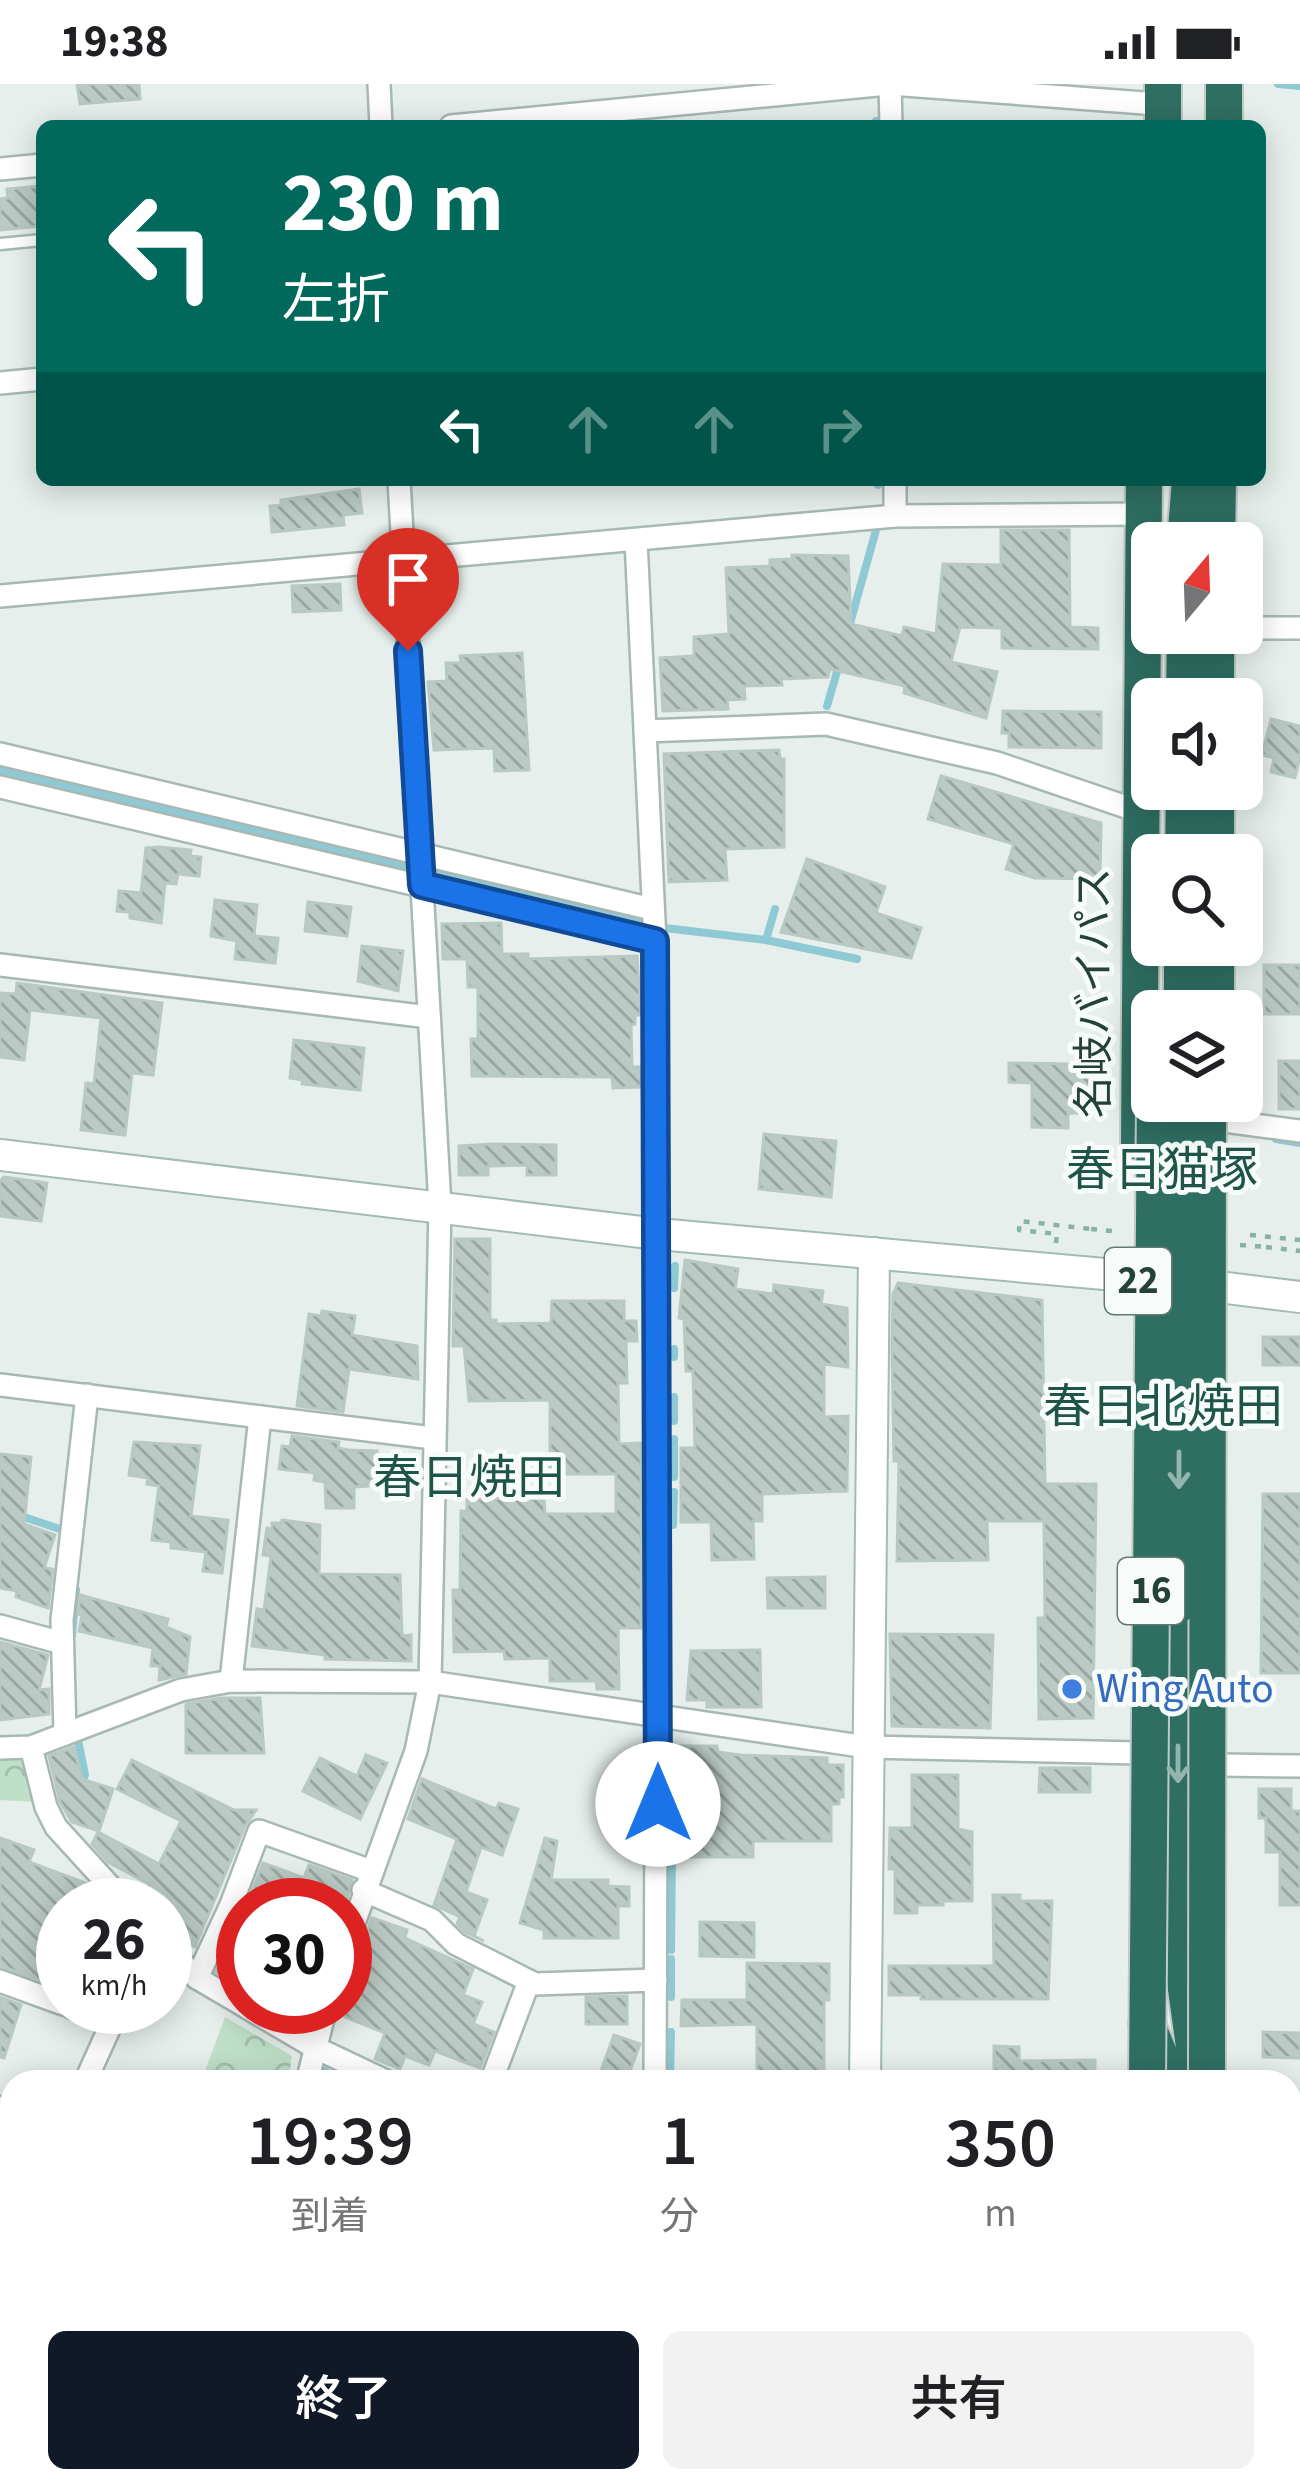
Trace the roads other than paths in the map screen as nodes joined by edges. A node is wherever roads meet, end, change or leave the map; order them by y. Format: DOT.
graph roads {
  1 [pos="379,84"];
  2 [pos="890,84"];
  3 [pos="1202,84"];
  4 [pos="1224,84"];
  5 [pos="1152,105"];
  6 [pos="381,120"];
  7 [pos="514,120"];
  8 [pos="891,120"];
  9 [pos="1203,120"];
  10 [pos="1224,120"];
  11 [pos="36,166"];
  12 [pos="0,169"];
  13 [pos="36,241"];
  14 [pos="0,244"];
  15 [pos="36,379"];
  16 [pos="0,382"];
  17 [pos="399,486"];
  18 [pos="895,486"];
  19 [pos="1190,486"];
  20 [pos="1206,486"];
  21 [pos="1218,486"];
  22 [pos="1149,512"];
  23 [pos="895,516"];
  24 [pos="1187,522"];
  25 [pos="1206,522"];
  26 [pos="1217,522"];
  27 [pos="636,540"];
  28 [pos="403,560"];
  29 [pos="0,596"];
  30 [pos="1263,628"];
  31 [pos="1300,628"];
  32 [pos="1149,678"];
  33 [pos="645,731"];
  34 [pos="0,754"];
  35 [pos="0,787"];
  36 [pos="1131,796"];
  37 [pos="1149,810"];
  38 [pos="420,854"];
  39 [pos="422,885"];
  40 [pos="652,908"];
  41 [pos="655,941"];
  42 [pos="0,965"];
  43 [pos="429,1017"];
  44 [pos="1263,1121"];
  45 [pos="1155,1122"];
  46 [pos="1181,1122"];
  47 [pos="1214,1122"];
  48 [pos="1214,1122"];
  49 [pos="1300,1131"];
  50 [pos="0,1155"];
  51 [pos="440,1206"];
  52 [pos="658,1234"];
  53 [pos="874,1253"];
  54 [pos="1138,1277"];
  55 [pos="1217,1289"];
  56 [pos="1300,1297"];
  57 [pos="0,1384"];
  58 [pos="87,1395"];
  59 [pos="260,1417"];
  60 [pos="433,1438"];
  61 [pos="0,1626"];
  62 [pos="62,1643"];
  63 [pos="230,1681"];
  64 [pos="430,1682"];
  65 [pos="658,1716"];
  66 [pos="65,1734"];
  67 [pos="32,1747"];
  68 [pos="0,1748"];
  69 [pos="866,1748"];
  70 [pos="1138,1753"];
  71 [pos="1219,1765"];
  72 [pos="1300,1766"];
  73 [pos="103,1878"];
  74 [pos="241,1878"];
  75 [pos="361,1878"];
  76 [pos="368,1878"];
  77 [pos="372,1884"];
  78 [pos="216,1936"];
  79 [pos="192,1974"];
  80 [pos="196,1978"];
  81 [pos="656,1980"];
  82 [pos="0,1981"];
  83 [pos="529,1981"];
  84 [pos="216,1990"];
  85 [pos="36,1994"];
  86 [pos="1147,2024"];
  87 [pos="106,2034"];
  88 [pos="292,2034"];
  89 [pos="318,2034"];
  90 [pos="314,2047"];
  91 [pos="90,2070"];
  92 [pos="309,2070"];
  93 [pos="363,2070"];
  94 [pos="496,2070"];
  95 [pos="656,2070"];
  96 [pos="865,2070"];
  97 [pos="1137,2070"];
  98 [pos="1147,2070"];
  99 [pos="1166,2070"];
  100 [pos="1201,2070"];
  101 [pos="1203,2070"];
  102 [pos="1221,2070"];
  1 -- 6 [label="street"];
  2 -- 5 [label="street"];
  2 -- 7 [label="street"];
  2 -- 8 [label="street"];
  3 -- 9 [label="highway"];
  4 -- 10 [label="highway"];
  11 -- 12 [label="street"];
  13 -- 14 [label="lane"];
  15 -- 16 [label="street"];
  17 -- 28 [label="street"];
  18 -- 23 [label="street"];
  19 -- 24 [label="highway"];
  20 -- 25 [label="highway"];
  21 -- 26 [label="highway"];
  22 -- 23 [label="street"];
  22 -- 32 [label="highway, 名岐バイパス / 22"];
  23 -- 27 [label="street"];
  27 -- 28 [label="street"];
  27 -- 33 [label="street"];
  28 -- 29 [label="street"];
  28 -- 38 [label="street"];
  30 -- 31 [label="street"];
  33 -- 36 [label="street"];
  33 -- 40 [label="street"];
  34 -- 38 [label="street"];
  35 -- 39 [label="street"];
  37 -- 54 [label="highway, 名岐バイパス / 22"];
  38 -- 39 [label="street"];
  38 -- 40 [label="street"];
  39 -- 41 [label="street"];
  39 -- 43 [label="street"];
  40 -- 41 [label="street"];
  41 -- 52 [label="street"];
  42 -- 43 [label="street"];
  43 -- 51 [label="street"];
  44 -- 49 [label="street"];
  45 -- 86 [label="highway, 16, bridge"];
  46 -- 100 [label="highway, one-way, bridge"];
  47 -- 55 [label="highway, 22"];
  48 -- 101 [label="highway, 16, bridge"];
  50 -- 51 [label="street"];
  51 -- 52 [label="street"];
  51 -- 60 [label="street"];
  52 -- 53 [label="street"];
  52 -- 65 [label="street"];
  53 -- 54 [label="street"];
  53 -- 69 [label="street"];
  54 -- 55 [label="street"];
  54 -- 70 [label="highway, 名岐バイパス / 22"];
  55 -- 56 [label="street"];
  55 -- 71 [label="highway, 22"];
  57 -- 58 [label="street"];
  58 -- 59 [label="street"];
  58 -- 62 [label="street"];
  59 -- 60 [label="street"];
  59 -- 63 [label="street"];
  60 -- 64 [label="street"];
  61 -- 62 [label="street"];
  62 -- 66 [label="street"];
  63 -- 64 [label="street"];
  63 -- 66 [label="street"];
  64 -- 65 [label="street"];
  64 -- 76 [label="street"];
  65 -- 69 [label="street"];
  65 -- 81 [label="street"];
  66 -- 67 [label="street"];
  67 -- 68 [label="street"];
  67 -- 73 [label="street"];
  69 -- 70 [label="street"];
  69 -- 96 [label="street"];
  70 -- 97 [label="highway, 名岐バイパス / 22"];
  71 -- 72 [label="street"];
  71 -- 102 [label="highway, 22"];
  74 -- 75 [label="street"];
  77 -- 83 [label="street"];
  78 -- 80 [label="street"];
  79 -- 80 [label="street"];
  80 -- 84 [label="street"];
  81 -- 83 [label="street"];
  81 -- 95 [label="street"];
  82 -- 85 [label="street"];
  83 -- 94 [label="street"];
  86 -- 98 [label="highway, 16, bridge"];
  86 -- 99 [label="highway"];
  87 -- 91 [label="street"];
  88 -- 90 [label="street"];
  89 -- 90 [label="street"];
  90 -- 92 [label="street"];
  90 -- 93 [label="street"];
}
